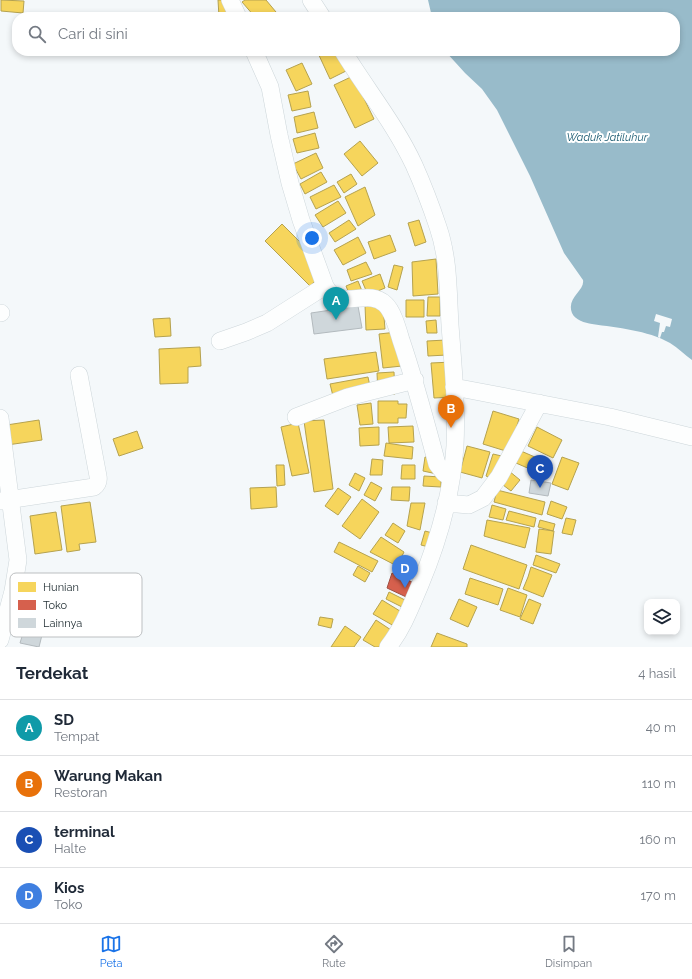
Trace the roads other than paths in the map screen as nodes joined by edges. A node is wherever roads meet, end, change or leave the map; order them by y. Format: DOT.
graph roads {
  1 [pos="230,0"];
  2 [pos="311,0"];
  3 [pos="236,12"];
  4 [pos="319,12"];
  5 [pos="256,56"];
  6 [pos="346,56"];
  7 [pos="324,286"];
  8 [pos="220,341"];
  9 [pos="79,375"];
  10 [pos="415,380"];
  11 [pos="454,387"];
  12 [pos="539,402"];
  13 [pos="296,417"];
  14 [pos="0,418"];
  15 [pos="692,437"];
  16 [pos="451,478"];
  17 [pos="5,500"];
  18 [pos="446,503"];
  19 [pos="14,573"];
  20 [pos="7,592"];
  21 [pos="0,640"];
  22 [pos="388,647"];
  1 -- 3 [label="street"];
  2 -- 4 [label="street"];
  5 -- 7 [label="street"];
  6 -- 11 [label="street"];
  7 -- 8 [label="street"];
  7 -- 10 [label="street"];
  9 -- 17 [label="street"];
  10 -- 13 [label="street"];
  10 -- 16 [label="street"];
  11 -- 12 [label="street"];
  11 -- 16 [label="street"];
  12 -- 15 [label="street"];
  12 -- 18 [label="street"];
  14 -- 17 [label="street"];
  16 -- 18 [label="street"];
  17 -- 19 [label="street"];
  18 -- 22 [label="street"];
  20 -- 21 [label="street"];
}
